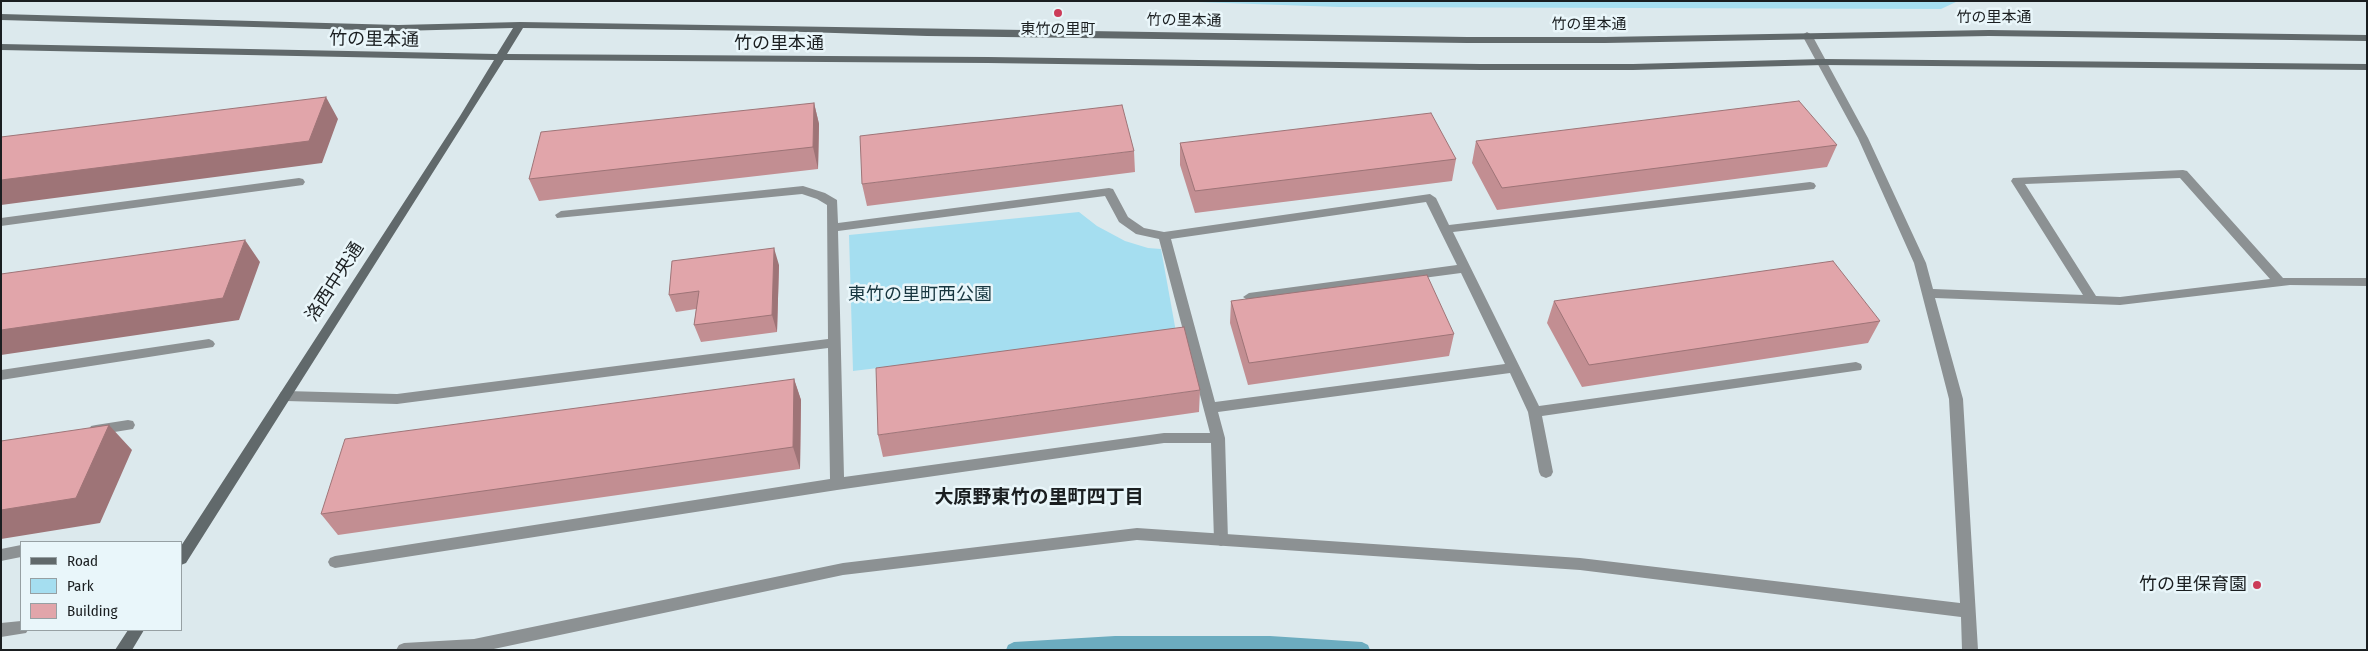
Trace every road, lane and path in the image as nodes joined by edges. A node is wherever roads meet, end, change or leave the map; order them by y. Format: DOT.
graph roads {
  1 [pos="1,17"];
  2 [pos="520,25"];
  3 [pos="1807,35"];
  4 [pos="2367,38"];
  5 [pos="1,47"];
  6 [pos="500,57"];
  7 [pos="1823,62"];
  8 [pos="2367,67"];
  9 [pos="299,182"];
  10 [pos="1810,186"];
  11 [pos="561,215"];
  12 [pos="1,222"];
  13 [pos="832,228"];
  14 [pos="1446,229"];
  15 [pos="1164,236"];
  16 [pos="1465,268"];
  17 [pos="2280,282"];
  18 [pos="2367,282"];
  19 [pos="1927,293"];
  20 [pos="1249,298"];
  21 [pos="2092,300"];
  22 [pos="834,343"];
  23 [pos="209,344"];
  24 [pos="1514,368"];
  25 [pos="1856,368"];
  26 [pos="1,375"];
  27 [pos="286,396"];
  28 [pos="1210,408"];
  29 [pos="1536,412"];
  30 [pos="128,425"];
  31 [pos="79,433"];
  32 [pos="1218,438"];
  33 [pos="1546,472"];
  34 [pos="836,484"];
  35 [pos="1221,540"];
  36 [pos="20,552"];
  37 [pos="1,555"];
  38 [pos="182,557"];
  39 [pos="336,562"];
  40 [pos="1968,611"];
  41 [pos="20,628"];
  42 [pos="1,630"];
  43 [pos="135,631"];
  44 [pos="124,650"];
  45 [pos="404,650"];
  46 [pos="1970,650"];
  1 -- 2 [label="street, 竹の里本通"];
  2 -- 3 [label="street, 竹の里本通"];
  2 -- 6 [label="street, 洛西中央通"];
  3 -- 4 [label="street, 竹の里本通"];
  3 -- 7 [label="street"];
  5 -- 6 [label="street, 竹の里本通"];
  6 -- 7 [label="street, 竹の里本通"];
  6 -- 27 [label="street, 洛西中央通"];
  7 -- 8 [label="street, 竹の里本通"];
  7 -- 19 [label="street"];
  9 -- 12 [label="street"];
  10 -- 14 [label="street"];
  11 -- 13 [label="street"];
  13 -- 15 [label="street"];
  13 -- 22 [label="street"];
  14 -- 15 [label="street"];
  14 -- 16 [label="street"];
  15 -- 28 [label="street"];
  16 -- 20 [label="street"];
  16 -- 24 [label="street"];
  17 -- 18 [label="street"];
  17 -- 21 [label="street"];
  17 -- 21 [label="street"];
  19 -- 21 [label="street"];
  19 -- 40 [label="street"];
  22 -- 27 [label="street"];
  22 -- 34 [label="street"];
  23 -- 26 [label="street"];
  24 -- 28 [label="street"];
  24 -- 29 [label="street"];
  25 -- 29 [label="street"];
  27 -- 38 [label="street, 洛西中央通"];
  28 -- 32 [label="street"];
  29 -- 33 [label="street"];
  30 -- 31 [label="street"];
  32 -- 34 [label="street"];
  32 -- 35 [label="street"];
  34 -- 39 [label="street"];
  35 -- 40 [label="street"];
  35 -- 45 [label="street"];
  36 -- 37 [label="street"];
  40 -- 46 [label="street"];
  41 -- 42 [label="street"];
  43 -- 44 [label="street"];
}
